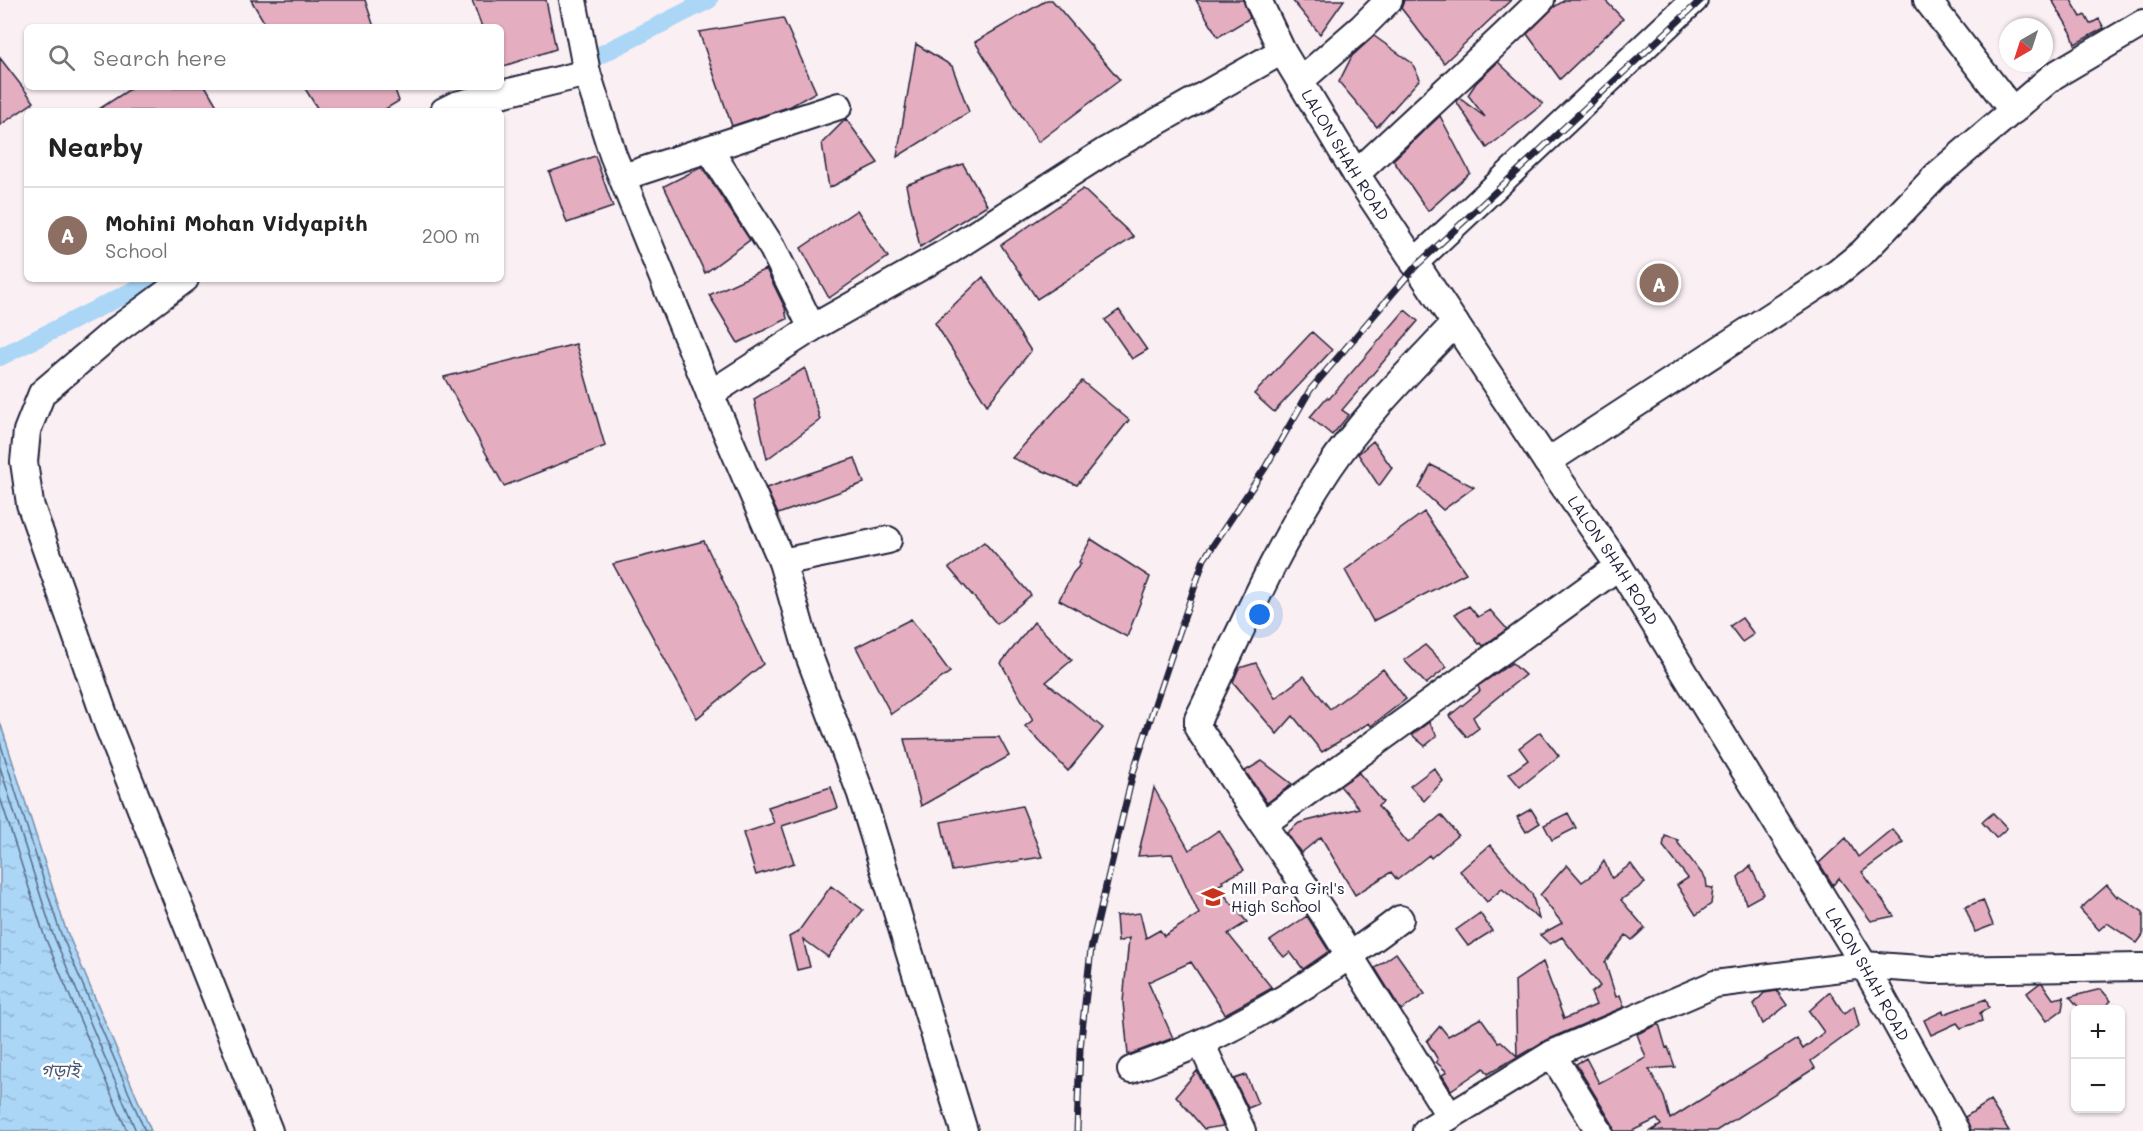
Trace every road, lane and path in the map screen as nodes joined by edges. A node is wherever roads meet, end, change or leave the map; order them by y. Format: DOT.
graph roads {
  1 [pos="573,0"];
  2 [pos="1258,0"];
  3 [pos="1389,0"];
  4 [pos="1541,0"];
  5 [pos="1694,0"];
  6 [pos="1927,0"];
  7 [pos="2143,23"];
  8 [pos="1282,51"];
  9 [pos="587,74"];
  10 [pos="1300,81"];
  11 [pos="839,106"];
  12 [pos="450,108"];
  13 [pos="2013,111"];
  14 [pos="709,148"];
  15 [pos="1356,174"];
  16 [pos="623,177"];
  17 [pos="1414,262"];
  18 [pos="180,282"];
  19 [pos="1455,323"];
  20 [pos="812,328"];
  21 [pos="710,394"];
  22 [pos="1547,462"];
  23 [pos="888,540"];
  24 [pos="782,562"];
  25 [pos="1619,566"];
  26 [pos="1263,824"];
  27 [pos="1400,919"];
  28 [pos="1349,957"];
  29 [pos="1864,965"];
  30 [pos="2143,967"];
  31 [pos="1201,1043"];
  32 [pos="1552,1054"];
  33 [pos="1131,1070"];
  34 [pos="1449,1115"];
  35 [pos="269,1131"];
  36 [pos="964,1131"];
  37 [pos="1242,1131"];
  38 [pos="1426,1131"];
  39 [pos="1599,1131"];
  40 [pos="1956,1131"];
  1 -- 9 [label="street"];
  2 -- 8 [label="street, LALON SHAH ROAD"];
  3 -- 10 [label="street"];
  4 -- 15 [label="street"];
  5 -- 17 [label="street"];
  6 -- 13 [label="street"];
  7 -- 13 [label="street"];
  8 -- 10 [label="street, LALON SHAH ROAD"];
  8 -- 20 [label="street"];
  9 -- 12 [label="street"];
  9 -- 16 [label="street"];
  10 -- 15 [label="street, LALON SHAH ROAD"];
  11 -- 14 [label="street"];
  13 -- 22 [label="street"];
  14 -- 16 [label="street"];
  14 -- 20 [label="street"];
  15 -- 17 [label="street, LALON SHAH ROAD"];
  16 -- 21 [label="street"];
  17 -- 19 [label="street, LALON SHAH ROAD"];
  18 -- 35 [label="street"];
  19 -- 22 [label="street, LALON SHAH ROAD"];
  19 -- 26 [label="street"];
  20 -- 21 [label="street"];
  21 -- 24 [label="street"];
  22 -- 25 [label="street, LALON SHAH ROAD"];
  23 -- 24 [label="street"];
  24 -- 36 [label="street"];
  25 -- 26 [label="street"];
  25 -- 29 [label="street, LALON SHAH ROAD"];
  26 -- 28 [label="street"];
  27 -- 28 [label="street"];
  28 -- 31 [label="street"];
  28 -- 34 [label="street"];
  29 -- 30 [label="street"];
  29 -- 32 [label="street"];
  29 -- 40 [label="street, LALON SHAH ROAD"];
  31 -- 33 [label="street"];
  31 -- 37 [label="street"];
  32 -- 34 [label="street"];
  32 -- 39 [label="street"];
  34 -- 38 [label="street"];
}
